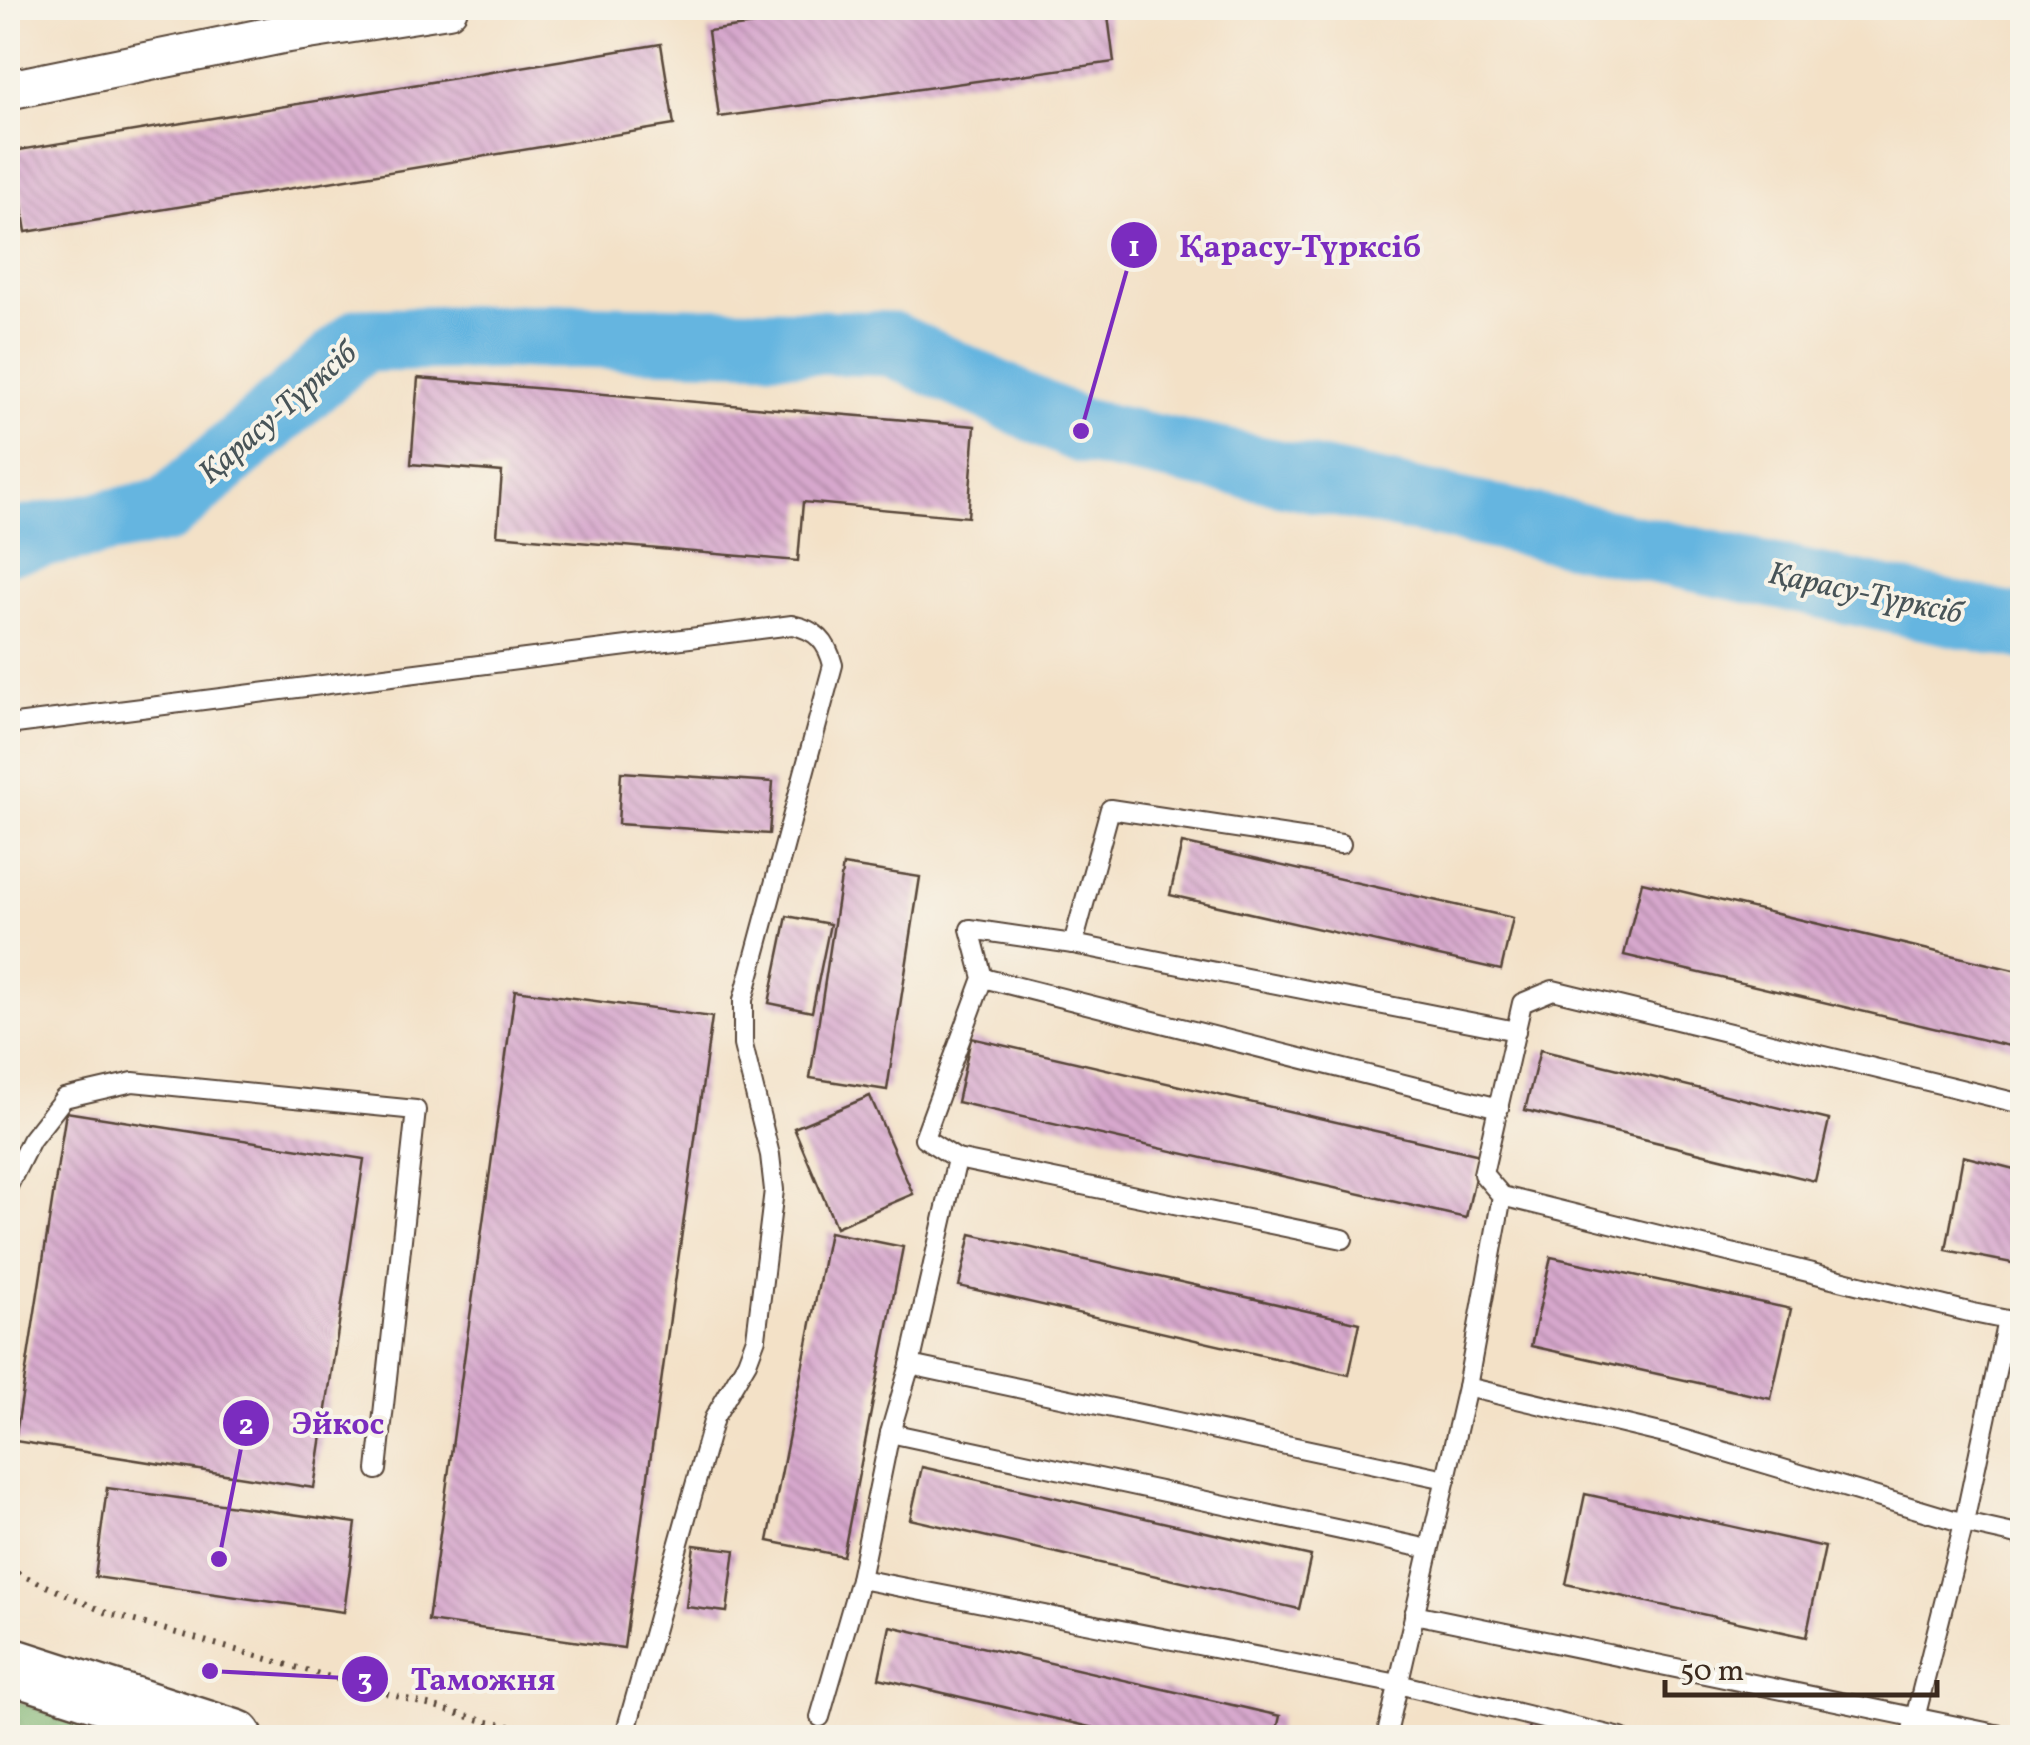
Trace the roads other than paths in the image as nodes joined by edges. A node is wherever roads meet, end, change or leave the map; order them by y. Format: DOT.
graph roads {
  1 [pos="448,8"];
  2 [pos="8,90"];
  3 [pos="8,725"];
  4 [pos="1341,844"];
  5 [pos="1074,944"];
  6 [pos="984,978"];
  7 [pos="1516,1031"];
  8 [pos="2022,1104"];
  9 [pos="1498,1108"];
  10 [pos="957,1159"];
  11 [pos="8,1186"];
  12 [pos="1502,1196"];
  13 [pos="1342,1238"];
  14 [pos="2015,1321"];
  15 [pos="910,1365"];
  16 [pos="1467,1386"];
  17 [pos="890,1433"];
  18 [pos="378,1470"];
  19 [pos="1446,1479"];
  20 [pos="1964,1523"];
  21 [pos="2022,1536"];
  22 [pos="1429,1549"];
  23 [pos="860,1579"];
  24 [pos="1414,1614"];
  25 [pos="8,1665"];
  26 [pos="1398,1684"];
  27 [pos="820,1717"];
  28 [pos="1912,1728"];
  29 [pos="235,1738"];
  30 [pos="624,1738"];
  31 [pos="1386,1738"];
  32 [pos="1621,1738"];
  33 [pos="2015,1738"];
  1 -- 2 [label="street"];
  3 -- 30 [label="lane"];
  4 -- 5 [label="lane"];
  5 -- 6 [label="lane"];
  5 -- 7 [label="lane"];
  6 -- 9 [label="lane"];
  6 -- 10 [label="lane"];
  7 -- 8 [label="lane"];
  7 -- 9 [label="lane"];
  9 -- 12 [label="lane"];
  10 -- 13 [label="lane"];
  10 -- 15 [label="lane"];
  11 -- 18 [label="lane"];
  12 -- 14 [label="lane"];
  12 -- 16 [label="lane"];
  14 -- 20 [label="lane"];
  15 -- 17 [label="lane"];
  15 -- 19 [label="lane"];
  16 -- 19 [label="lane"];
  16 -- 20 [label="lane"];
  17 -- 22 [label="lane"];
  17 -- 23 [label="lane"];
  19 -- 22 [label="lane"];
  20 -- 21 [label="lane"];
  20 -- 28 [label="lane"];
  22 -- 24 [label="lane"];
  23 -- 26 [label="lane"];
  23 -- 27 [label="lane"];
  24 -- 26 [label="lane"];
  24 -- 28 [label="lane"];
  25 -- 29 [label="main road"];
  26 -- 31 [label="lane"];
  26 -- 32 [label="lane"];
  28 -- 33 [label="lane"];
}
